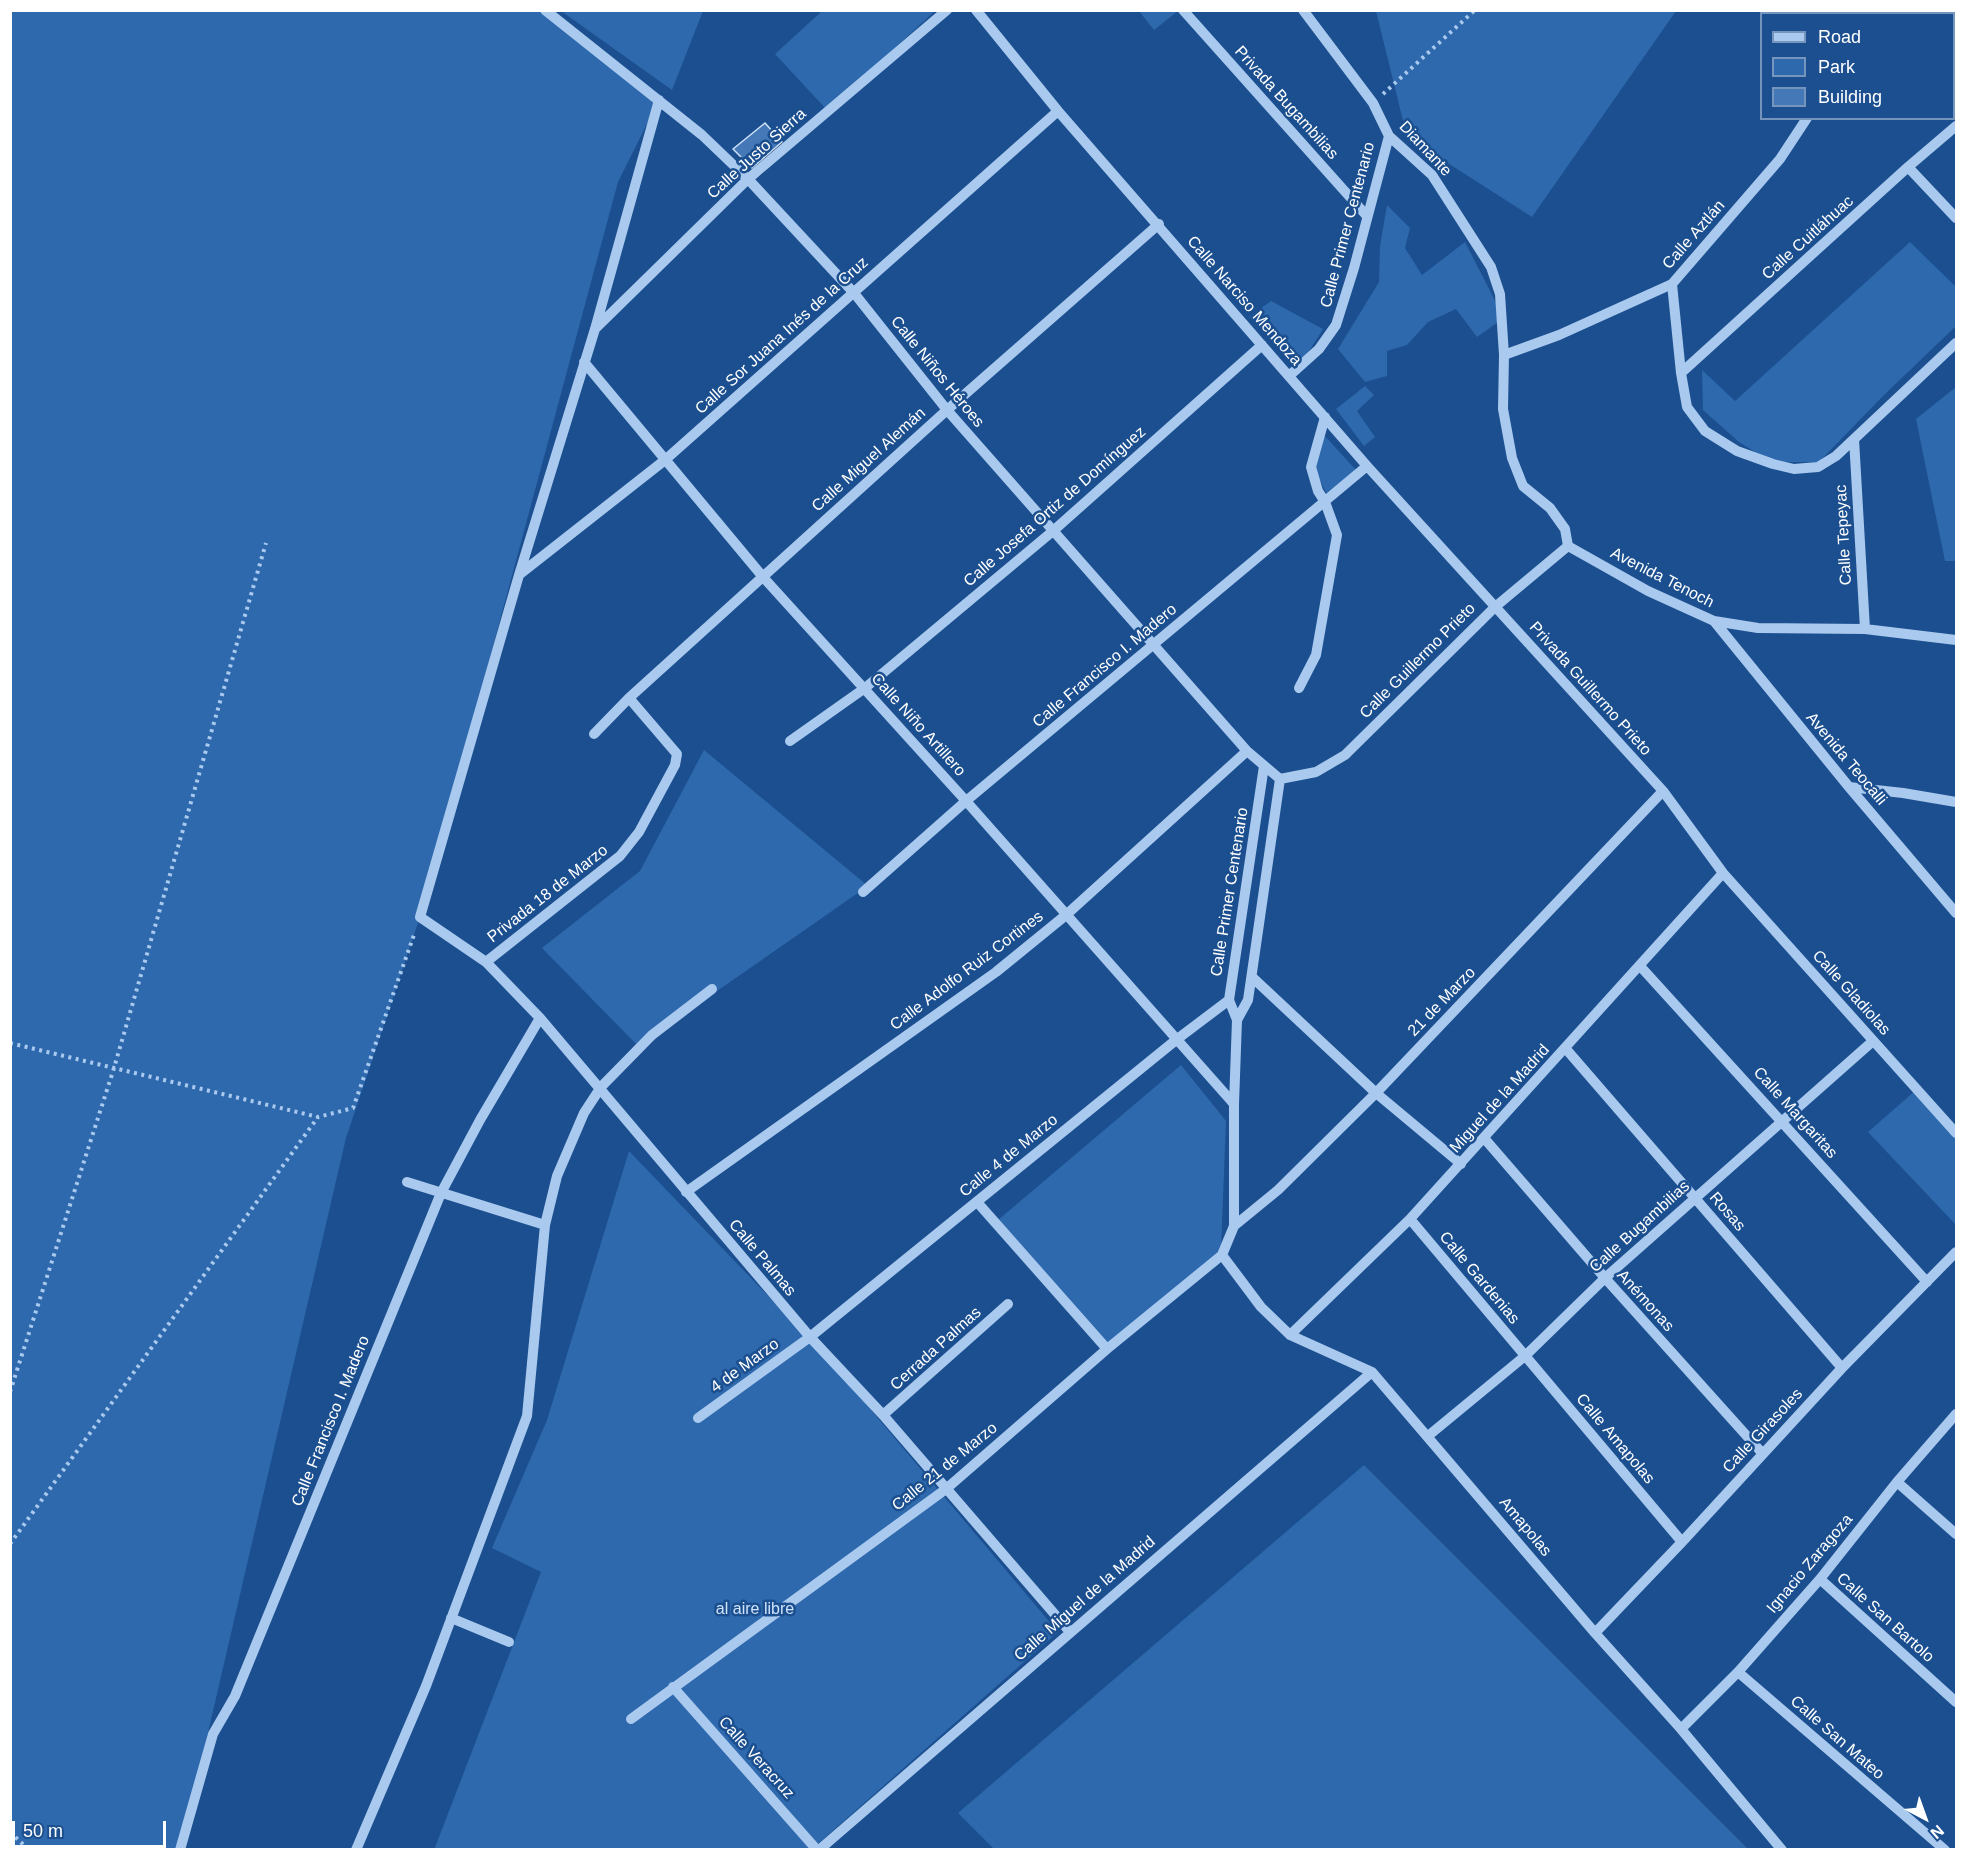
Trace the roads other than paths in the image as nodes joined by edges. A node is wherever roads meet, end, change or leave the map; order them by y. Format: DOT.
graph roads {
  1 [pos="545,10"];
  2 [pos="947,10"];
  3 [pos="976,10"];
  4 [pos="1183,10"];
  5 [pos="1302,10"];
  6 [pos="659,100"];
  7 [pos="1058,111"];
  8 [pos="1806,120"];
  9 [pos="1956,126"];
  10 [pos="1389,136"];
  11 [pos="1908,167"];
  12 [pos="748,179"];
  13 [pos="1366,215"];
  14 [pos="1956,218"];
  15 [pos="1159,224"];
  16 [pos="1672,284"];
  17 [pos="854,293"];
  18 [pos="595,328"];
  19 [pos="1956,343"];
  20 [pos="1262,345"];
  21 [pos="1504,355"];
  22 [pos="584,362"];
  23 [pos="1681,373"];
  24 [pos="1289,376"];
  25 [pos="947,410"];
  26 [pos="1325,417"];
  27 [pos="1854,439"];
  28 [pos="665,460"];
  29 [pos="1367,466"];
  30 [pos="1325,502"];
  31 [pos="1053,531"];
  32 [pos="1568,546"];
  33 [pos="519,575"];
  34 [pos="763,577"];
  35 [pos="1495,607"];
  36 [pos="1714,621"];
  37 [pos="1865,629"];
  38 [pos="1956,640"];
  39 [pos="1155,645"];
  40 [pos="865,688"];
  41 [pos="1299,688"];
  42 [pos="629,698"];
  43 [pos="594,734"];
  44 [pos="790,741"];
  45 [pos="1247,751"];
  46 [pos="1264,766"];
  47 [pos="1280,779"];
  48 [pos="1849,787"];
  49 [pos="1663,791"];
  50 [pos="966,801"];
  51 [pos="1956,802"];
  52 [pos="1723,873"];
  53 [pos="863,892"];
  54 [pos="1956,913"];
  55 [pos="1066,915"];
  56 [pos="486,962"];
  57 [pos="1640,966"];
  58 [pos="1252,977"];
  59 [pos="712,989"];
  60 [pos="1229,1000"];
  61 [pos="540,1018"];
  62 [pos="1237,1020"];
  63 [pos="1176,1040"];
  64 [pos="1873,1041"];
  65 [pos="1566,1049"];
  66 [pos="601,1087"];
  67 [pos="1376,1093"];
  68 [pos="1234,1104"];
  69 [pos="1782,1121"];
  70 [pos="1956,1133"];
  71 [pos="1484,1138"];
  72 [pos="1461,1164"];
  73 [pos="407,1182"];
  74 [pos="686,1192"];
  75 [pos="441,1193"];
  76 [pos="1695,1198"];
  77 [pos="977,1202"];
  78 [pos="1410,1219"];
  79 [pos="545,1225"];
  80 [pos="1234,1226"];
  81 [pos="1956,1252"];
  82 [pos="1222,1255"];
  83 [pos="1605,1278"];
  84 [pos="1927,1282"];
  85 [pos="1008,1304"];
  86 [pos="1290,1335"];
  87 [pos="810,1337"];
  88 [pos="1107,1349"];
  89 [pos="1525,1356"];
  90 [pos="1842,1368"];
  91 [pos="1372,1372"];
  92 [pos="1956,1414"];
  93 [pos="884,1415"];
  94 [pos="698,1418"];
  95 [pos="1428,1436"];
  96 [pos="1763,1454"];
  97 [pos="1897,1482"];
  98 [pos="946,1489"];
  99 [pos="1956,1534"];
  100 [pos="1682,1542"];
  101 [pos="1820,1579"];
  102 [pos="451,1618"];
  103 [pos="1070,1632"];
  104 [pos="1595,1633"];
  105 [pos="509,1642"];
  106 [pos="1738,1672"];
  107 [pos="673,1687"];
  108 [pos="1956,1702"];
  109 [pos="631,1719"];
  110 [pos="1681,1729"];
  111 [pos="180,1850"];
  112 [pos="356,1850"];
  113 [pos="818,1850"];
  114 [pos="1782,1850"];
  115 [pos="1945,1850"];
  1 -- 6 [label="street, Calle Niños Héroes"];
  2 -- 12 [label="street, Calle Justo Sierra"];
  3 -- 7 [label="street, Calle Narciso Mendoza"];
  4 -- 13 [label="street, Privada Bugambilias"];
  5 -- 10 [label="street, Diamante"];
  6 -- 12 [label="street, Calle Niños Héroes"];
  6 -- 18 [label="street"];
  7 -- 15 [label="street, Calle Narciso Mendoza"];
  7 -- 17 [label="street, Calle Sor Juana Inés de la Cruz"];
  8 -- 16 [label="street, Calle Aztlán"];
  9 -- 11 [label="street, Calle Cuitláhuac"];
  10 -- 13 [label="street, Calle Primer Centenario"];
  10 -- 21 [label="street, Diamante"];
  11 -- 14 [label="street"];
  11 -- 23 [label="street, Calle Cuitláhuac"];
  12 -- 17 [label="street, Calle Niños Héroes"];
  12 -- 18 [label="street, Calle Justo Sierra"];
  13 -- 24 [label="street, Calle Primer Centenario"];
  15 -- 20 [label="street, Calle Narciso Mendoza"];
  15 -- 25 [label="street, Calle Miguel Alemán"];
  16 -- 21 [label="street, Calle Aztlán"];
  16 -- 23 [label="street, Calle Tepeyac"];
  17 -- 25 [label="street, Calle Niños Héroes"];
  17 -- 28 [label="street, Calle Sor Juana Inés de la Cruz"];
  18 -- 22 [label="street"];
  19 -- 27 [label="street, Calle Tepeyac"];
  20 -- 24 [label="street, Calle Narciso Mendoza"];
  20 -- 31 [label="street, Calle Josefa Ortiz de Domínguez"];
  21 -- 32 [label="street"];
  22 -- 28 [label="street, Calle Niño Artillero"];
  22 -- 33 [label="street"];
  23 -- 27 [label="street, Calle Tepeyac"];
  24 -- 26 [label="street, Calle Narciso Mendoza"];
  25 -- 31 [label="street, Calle Niños Héroes"];
  25 -- 34 [label="street, Calle Miguel Alemán"];
  26 -- 29 [label="street, Calle Narciso Mendoza"];
  26 -- 30 [label="street"];
  27 -- 37 [label="street, Calle Tepeyac"];
  28 -- 33 [label="street, Calle Sor Juana Inés de la Cruz"];
  28 -- 34 [label="street, Calle Niño Artillero"];
  29 -- 30 [label="street, Calle Francisco I. Madero"];
  29 -- 35 [label="street, Calle Narciso Mendoza"];
  30 -- 39 [label="street, Calle Francisco I. Madero"];
  30 -- 41 [label="street"];
  31 -- 39 [label="street, Calle Niños Héroes"];
  31 -- 40 [label="street, Calle Josefa Ortiz de Domínguez"];
  32 -- 35 [label="street, Calle Guillermo Prieto"];
  32 -- 36 [label="street, Avenida Tenoch"];
  33 -- 56 [label="street, Calle Palmas"];
  34 -- 40 [label="street, Calle Niño Artillero"];
  34 -- 42 [label="street, Calle Miguel Alemán"];
  35 -- 47 [label="street, Calle Guillermo Prieto"];
  35 -- 49 [label="street, Privada Guillermo Prieto"];
  36 -- 37 [label="street, Avenida Tenoch"];
  36 -- 48 [label="street, Avenida Teocalli"];
  37 -- 38 [label="street, Avenida Tenoch"];
  39 -- 45 [label="street, Calle Niños Héroes"];
  39 -- 50 [label="street, Calle Francisco I. Madero"];
  40 -- 44 [label="street, Calle Josefa Ortiz de Domínguez"];
  40 -- 50 [label="street, Calle Niño Artillero"];
  42 -- 43 [label="street, Calle Miguel Alemán"];
  42 -- 56 [label="street, Privada 18 de Marzo"];
  45 -- 46 [label="street, Calle Niños Héroes"];
  45 -- 55 [label="street, Calle Adolfo Ruiz Cortines"];
  46 -- 47 [label="street, Calle Niños Héroes"];
  46 -- 60 [label="street, Calle Primer Centenario"];
  47 -- 58 [label="street, Calle Primer Centenario"];
  48 -- 51 [label="street"];
  48 -- 54 [label="street, Avenida Teocalli"];
  49 -- 52 [label="street"];
  49 -- 67 [label="street, 21 de Marzo"];
  50 -- 53 [label="street, Calle Francisco I. Madero"];
  50 -- 55 [label="street, Calle Niño Artillero"];
  52 -- 57 [label="street, Miguel de la Madrid"];
  52 -- 64 [label="street, Calle Gladiolas"];
  55 -- 63 [label="street, Calle Niño Artillero"];
  55 -- 74 [label="street, Calle Adolfo Ruiz Cortines"];
  56 -- 61 [label="street, Calle Palmas"];
  57 -- 65 [label="street, Miguel de la Madrid"];
  57 -- 69 [label="street, Calle Margaritas"];
  58 -- 62 [label="street, Calle Primer Centenario"];
  58 -- 67 [label="street"];
  59 -- 66 [label="street"];
  60 -- 62 [label="street, Calle Primer Centenario"];
  60 -- 63 [label="street, Calle 4 de Marzo"];
  61 -- 66 [label="street, Calle Palmas"];
  61 -- 75 [label="street, Calle Francisco I. Madero"];
  62 -- 68 [label="street, Calle Primer Centenario"];
  63 -- 68 [label="street, Calle Niño Artillero"];
  63 -- 77 [label="street, Calle 4 de Marzo"];
  64 -- 69 [label="street, Calle Bugambilias"];
  64 -- 70 [label="street, Calle Gladiolas"];
  65 -- 71 [label="street, Miguel de la Madrid"];
  65 -- 76 [label="street, Rosas"];
  66 -- 74 [label="street, Calle Palmas"];
  66 -- 79 [label="street"];
  67 -- 72 [label="street"];
  67 -- 80 [label="street, 21 de Marzo"];
  68 -- 80 [label="street, Calle Primer Centenario"];
  69 -- 76 [label="street, Calle Bugambilias"];
  69 -- 84 [label="street, Calle Margaritas"];
  71 -- 72 [label="street, Miguel de la Madrid"];
  71 -- 83 [label="street, Anémonas"];
  72 -- 78 [label="street, Miguel de la Madrid"];
  73 -- 75 [label="street"];
  74 -- 87 [label="street, Calle Palmas"];
  75 -- 79 [label="street"];
  75 -- 111 [label="street, Calle Francisco I. Madero"];
  76 -- 83 [label="street, Calle Bugambilias"];
  76 -- 90 [label="street, Rosas"];
  77 -- 87 [label="street, Calle 4 de Marzo"];
  77 -- 88 [label="street"];
  78 -- 86 [label="street, Miguel de la Madrid"];
  78 -- 89 [label="street, Calle Gardenias"];
  79 -- 102 [label="street"];
  80 -- 82 [label="street, Calle Primer Centenario"];
  81 -- 84 [label="street, Calle Girasoles"];
  82 -- 86 [label="street, Amapolas"];
  82 -- 88 [label="street, Calle 21 de Marzo"];
  83 -- 89 [label="street, Calle Bugambilias"];
  83 -- 96 [label="street, Anémonas"];
  84 -- 90 [label="street, Calle Girasoles"];
  85 -- 93 [label="street, Cerrada Palmas"];
  86 -- 91 [label="street, Amapolas"];
  87 -- 93 [label="street, Calle Palmas"];
  87 -- 94 [label="street, 4 de Marzo"];
  88 -- 98 [label="street, Calle 21 de Marzo"];
  89 -- 95 [label="street, Calle Bugambilias"];
  89 -- 100 [label="street, Calle Amapolas"];
  90 -- 96 [label="street, Calle Girasoles"];
  91 -- 95 [label="street, Amapolas"];
  91 -- 103 [label="street, Calle Miguel de la Madrid"];
  92 -- 97 [label="street, Ignacio Zaragoza"];
  93 -- 98 [label="street, Calle Palmas"];
  95 -- 104 [label="street, Amapolas"];
  96 -- 100 [label="street, Calle Girasoles"];
  97 -- 99 [label="street"];
  97 -- 101 [label="street, Ignacio Zaragoza"];
  98 -- 103 [label="street, Calle Palmas"];
  98 -- 107 [label="street, Calle 21 de Marzo"];
  100 -- 104 [label="street, Calle Girasoles"];
  101 -- 106 [label="street, Ignacio Zaragoza"];
  101 -- 108 [label="street, Calle San Bartolo"];
  102 -- 105 [label="street"];
  102 -- 112 [label="street"];
  103 -- 113 [label="street, Calle Miguel de la Madrid"];
  104 -- 110 [label="street, Amapolas"];
  106 -- 110 [label="street, Ignacio Zaragoza"];
  106 -- 115 [label="street, Calle San Mateo"];
  107 -- 109 [label="street, Calle 21 de Marzo"];
  107 -- 113 [label="street, Calle Veracruz"];
  110 -- 114 [label="street, Amapolas"];
}
